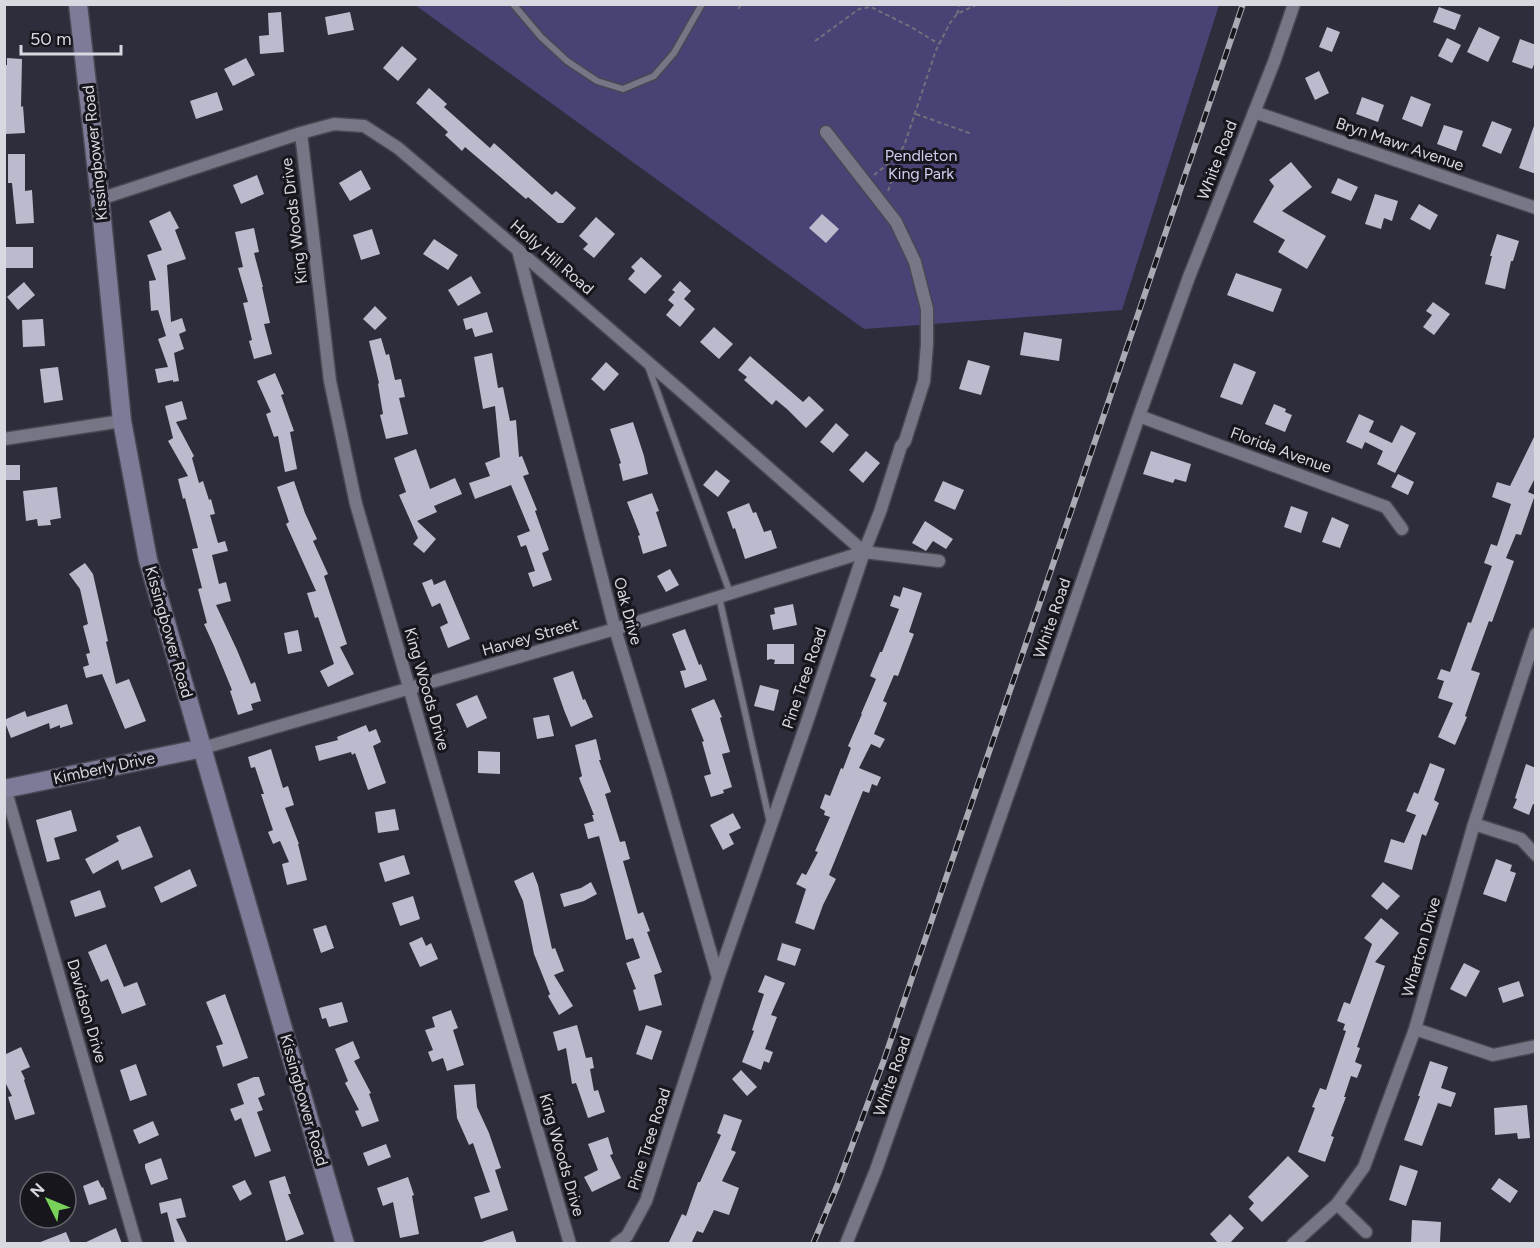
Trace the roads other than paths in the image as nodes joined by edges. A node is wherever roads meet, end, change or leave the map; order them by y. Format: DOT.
graph roads {
  1 [pos="78,4"];
  2 [pos="513,4"];
  3 [pos="702,4"];
  4 [pos="1294,4"];
  5 [pos="1254,112"];
  6 [pos="826,132"];
  7 [pos="300,133"];
  8 [pos="100,199"];
  9 [pos="1536,208"];
  10 [pos="518,250"];
  11 [pos="646,360"];
  12 [pos="1139,416"];
  13 [pos="122,421"];
  14 [pos="4,439"];
  15 [pos="1402,529"];
  16 [pos="864,552"];
  17 [pos="939,561"];
  18 [pos="725,595"];
  19 [pos="615,629"];
  20 [pos="1536,634"];
  21 [pos="410,689"];
  22 [pos="203,748"];
  23 [pos="5,789"];
  24 [pos="1474,824"];
  25 [pos="771,826"];
  26 [pos="1536,855"];
  27 [pos="718,978"];
  28 [pos="1414,1029"];
  29 [pos="1536,1046"];
  30 [pos="1337,1204"];
  31 [pos="1366,1232"];
  32 [pos="136,1244"];
  33 [pos="345,1244"];
  34 [pos="570,1244"];
  35 [pos="616,1244"];
  36 [pos="846,1244"];
  37 [pos="1293,1244"];
  1 -- 8 [label="street, Kissingbower Road"];
  2 -- 3 [label="lane"];
  4 -- 5 [label="street, White Road"];
  5 -- 9 [label="street, Bryn Mawr Avenue"];
  5 -- 12 [label="street, White Road"];
  6 -- 16 [label="street, Pine Tree Road"];
  7 -- 8 [label="street, Holly Hill Road"];
  7 -- 10 [label="street, Holly Hill Road"];
  7 -- 21 [label="street, King Woods Drive"];
  8 -- 13 [label="street, Kissingbower Road"];
  10 -- 11 [label="street, Holly Hill Road"];
  10 -- 19 [label="street, Oak Drive"];
  11 -- 16 [label="street, Holly Hill Road"];
  11 -- 18 [label="lane"];
  12 -- 15 [label="street, Florida Avenue"];
  12 -- 36 [label="street, White Road"];
  13 -- 14 [label="street"];
  13 -- 22 [label="street, Kissingbower Road"];
  16 -- 17 [label="street"];
  16 -- 18 [label="street, Harvey Street"];
  16 -- 25 [label="street, Pine Tree Road"];
  18 -- 19 [label="street, Harvey Street"];
  18 -- 25 [label="lane"];
  19 -- 21 [label="street, Harvey Street"];
  19 -- 27 [label="street, Oak Drive"];
  20 -- 24 [label="street, Wharton Drive"];
  21 -- 22 [label="street, Harvey Street"];
  21 -- 34 [label="street, King Woods Drive"];
  22 -- 23 [label="street, Kimberly Drive"];
  22 -- 33 [label="street, Kissingbower Road"];
  23 -- 32 [label="street, Davidson Drive"];
  24 -- 26 [label="street"];
  24 -- 28 [label="street, Wharton Drive"];
  25 -- 27 [label="street, Pine Tree Road"];
  27 -- 35 [label="street, Pine Tree Road"];
  28 -- 29 [label="street"];
  28 -- 30 [label="street, Wharton Drive"];
  30 -- 31 [label="street"];
  30 -- 37 [label="street, Wharton Drive"];
}
